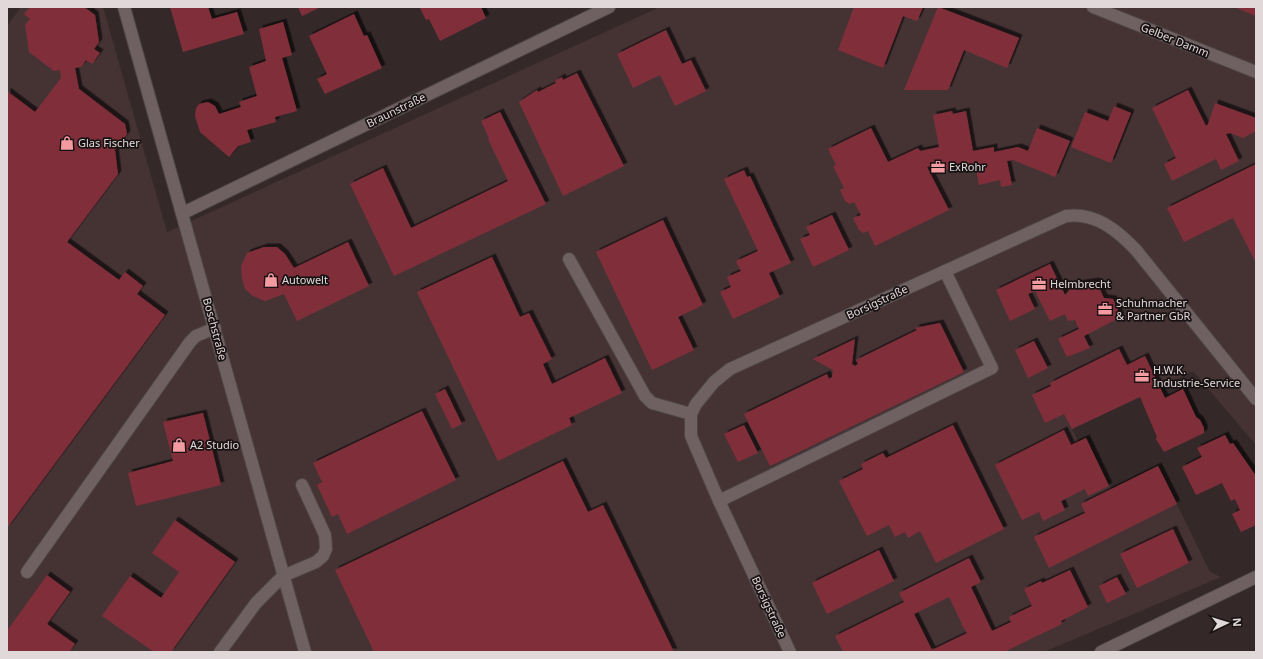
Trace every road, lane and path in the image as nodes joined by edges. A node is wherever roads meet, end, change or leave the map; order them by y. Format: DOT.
graph roads {
  1 [pos="124,7"];
  2 [pos="609,7"];
  3 [pos="1093,7"];
  4 [pos="1256,72"];
  5 [pos="183,213"];
  6 [pos="569,259"];
  7 [pos="945,271"];
  8 [pos="215,328"];
  9 [pos="1256,399"];
  10 [pos="691,414"];
  11 [pos="302,485"];
  12 [pos="719,500"];
  13 [pos="27,572"];
  14 [pos="283,576"];
  15 [pos="1256,577"];
  16 [pos="220,652"];
  17 [pos="305,652"];
  18 [pos="790,652"];
  19 [pos="1101,652"];
  1 -- 5 [label="street, Boschstraße"];
  2 -- 5 [label="street, Braunstraße"];
  3 -- 4 [label="street, Gelber Damm"];
  5 -- 8 [label="street, Boschstraße"];
  6 -- 10 [label="street"];
  7 -- 9 [label="street, Borsigstraße"];
  7 -- 10 [label="street, Borsigstraße"];
  7 -- 12 [label="street"];
  8 -- 13 [label="street"];
  8 -- 14 [label="street, Boschstraße"];
  10 -- 12 [label="street, Borsigstraße"];
  11 -- 14 [label="street"];
  12 -- 18 [label="street, Borsigstraße"];
  14 -- 16 [label="street"];
  14 -- 17 [label="street, Boschstraße"];
  15 -- 19 [label="street"];
}
